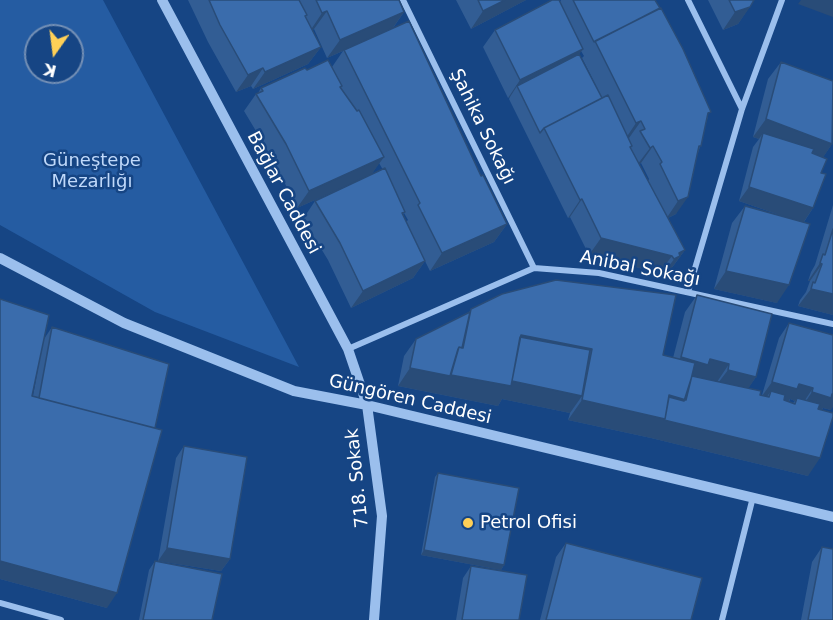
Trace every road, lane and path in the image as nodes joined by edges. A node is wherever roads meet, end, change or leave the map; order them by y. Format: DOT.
graph roads {
  1 [pos="162,0"];
  2 [pos="403,0"];
  3 [pos="688,0"];
  4 [pos="782,0"];
  5 [pos="742,109"];
  6 [pos="0,258"];
  7 [pos="534,268"];
  8 [pos="688,292"];
  9 [pos="833,324"];
  10 [pos="348,349"];
  11 [pos="367,405"];
  12 [pos="753,497"];
  13 [pos="832,515"];
  14 [pos="0,603"];
  15 [pos="61,620"];
  16 [pos="374,620"];
  17 [pos="722,620"];
  1 -- 10 [label="street, Bağlar Caddesi"];
  2 -- 7 [label="street, Şahika Sokağı"];
  3 -- 5 [label="street"];
  4 -- 5 [label="street"];
  5 -- 8 [label="street"];
  6 -- 11 [label="street, Güngören Caddesi"];
  7 -- 8 [label="street, Anibal Sokağı"];
  7 -- 10 [label="street, Anibal Sokağı"];
  8 -- 9 [label="street, Anibal Sokağı"];
  10 -- 11 [label="street, Bağlar Caddesi"];
  11 -- 12 [label="street, Güngören Caddesi"];
  11 -- 16 [label="street, 718. Sokak"];
  12 -- 13 [label="street, Güngören Caddesi"];
  12 -- 17 [label="street"];
  14 -- 15 [label="street"];
}
